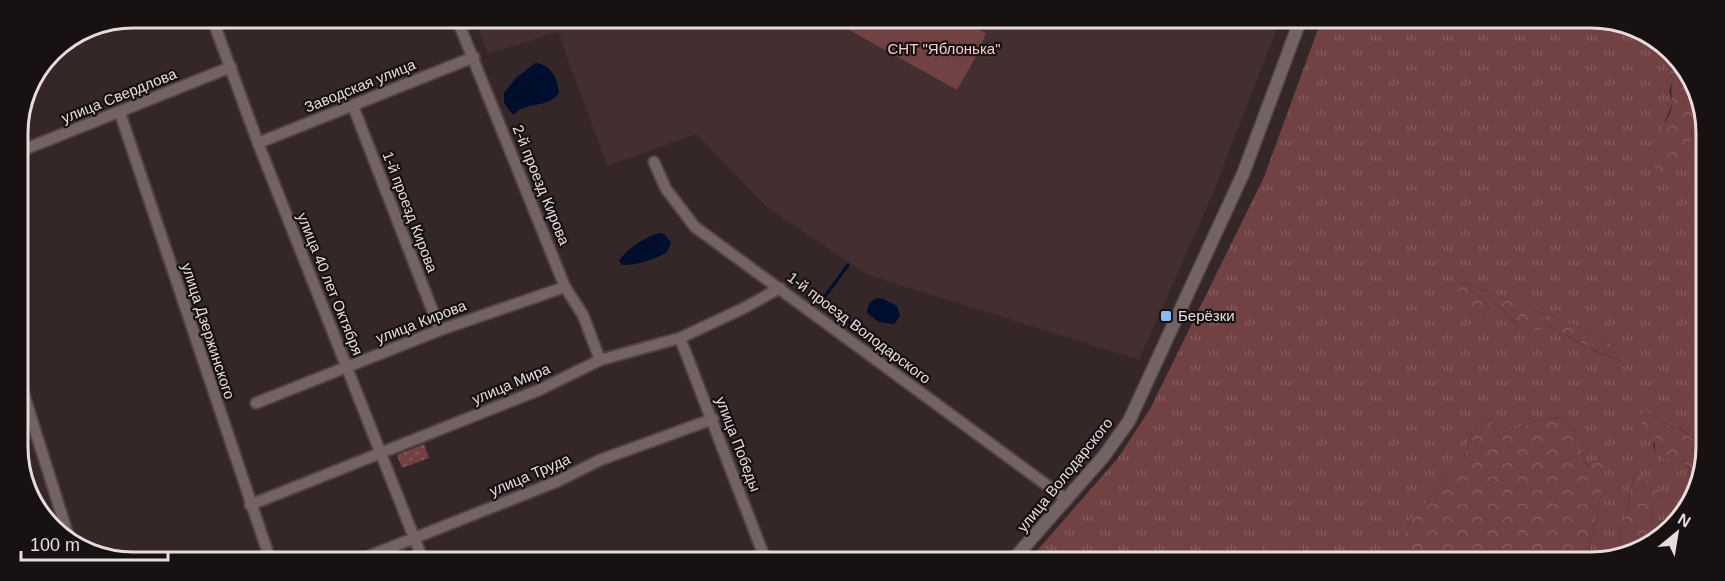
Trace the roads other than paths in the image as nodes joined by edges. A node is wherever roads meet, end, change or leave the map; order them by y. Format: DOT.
graph roads {
  1 [pos="216,28"];
  2 [pos="461,28"];
  3 [pos="1297,28"];
  4 [pos="474,57"];
  5 [pos="231,67"];
  6 [pos="353,106"];
  7 [pos="120,113"];
  8 [pos="258,143"];
  9 [pos="29,148"];
  10 [pos="654,162"];
  11 [pos="565,287"];
  12 [pos="780,288"];
  13 [pos="440,330"];
  14 [pos="680,338"];
  15 [pos="600,360"];
  16 [pos="347,367"];
  17 [pos="256,403"];
  18 [pos="28,408"];
  19 [pos="713,419"];
  20 [pos="381,452"];
  21 [pos="1067,500"];
  22 [pos="250,505"];
  23 [pos="66,527"];
  24 [pos="414,538"];
  25 [pos="267,552"];
  26 [pos="379,552"];
  27 [pos="420,552"];
  28 [pos="763,552"];
  29 [pos="1020,552"];
  1 -- 5 [label="street, улица 40 лет Октября"];
  2 -- 4 [label="street, 2-й проезд Кирова"];
  3 -- 21 [label="street, улица Володарского"];
  4 -- 6 [label="street, Заводская улица"];
  4 -- 11 [label="street, 2-й проезд Кирова"];
  5 -- 7 [label="street, улица Свердлова"];
  5 -- 8 [label="street, улица 40 лет Октября"];
  6 -- 8 [label="street, Заводская улица"];
  6 -- 13 [label="street, 1-й проезд Кирова"];
  7 -- 9 [label="street, улица Свердлова"];
  7 -- 22 [label="street, улица Дзержинского"];
  8 -- 16 [label="street, улица 40 лет Октября"];
  10 -- 12 [label="street, 1-й проезд Володарского"];
  11 -- 13 [label="street, улица Кирова"];
  11 -- 15 [label="street, 2-й проезд Кирова"];
  12 -- 14 [label="street, улица Мира"];
  12 -- 21 [label="street, 1-й проезд Володарского"];
  13 -- 16 [label="street, улица Кирова"];
  14 -- 15 [label="street, улица Мира"];
  14 -- 19 [label="street, улица Победы"];
  15 -- 20 [label="street, улица Мира"];
  16 -- 17 [label="street, улица Кирова"];
  16 -- 20 [label="street, улица 40 лет Октября"];
  18 -- 23 [label="street"];
  19 -- 24 [label="street, улица Труда"];
  19 -- 28 [label="street, улица Победы"];
  20 -- 22 [label="street, улица Мира"];
  20 -- 24 [label="street, улица 40 лет Октября"];
  21 -- 29 [label="street, улица Володарского"];
  22 -- 25 [label="street, улица Дзержинского"];
  24 -- 26 [label="street, улица Труда"];
  24 -- 27 [label="street, улица 40 лет Октября"];
}
